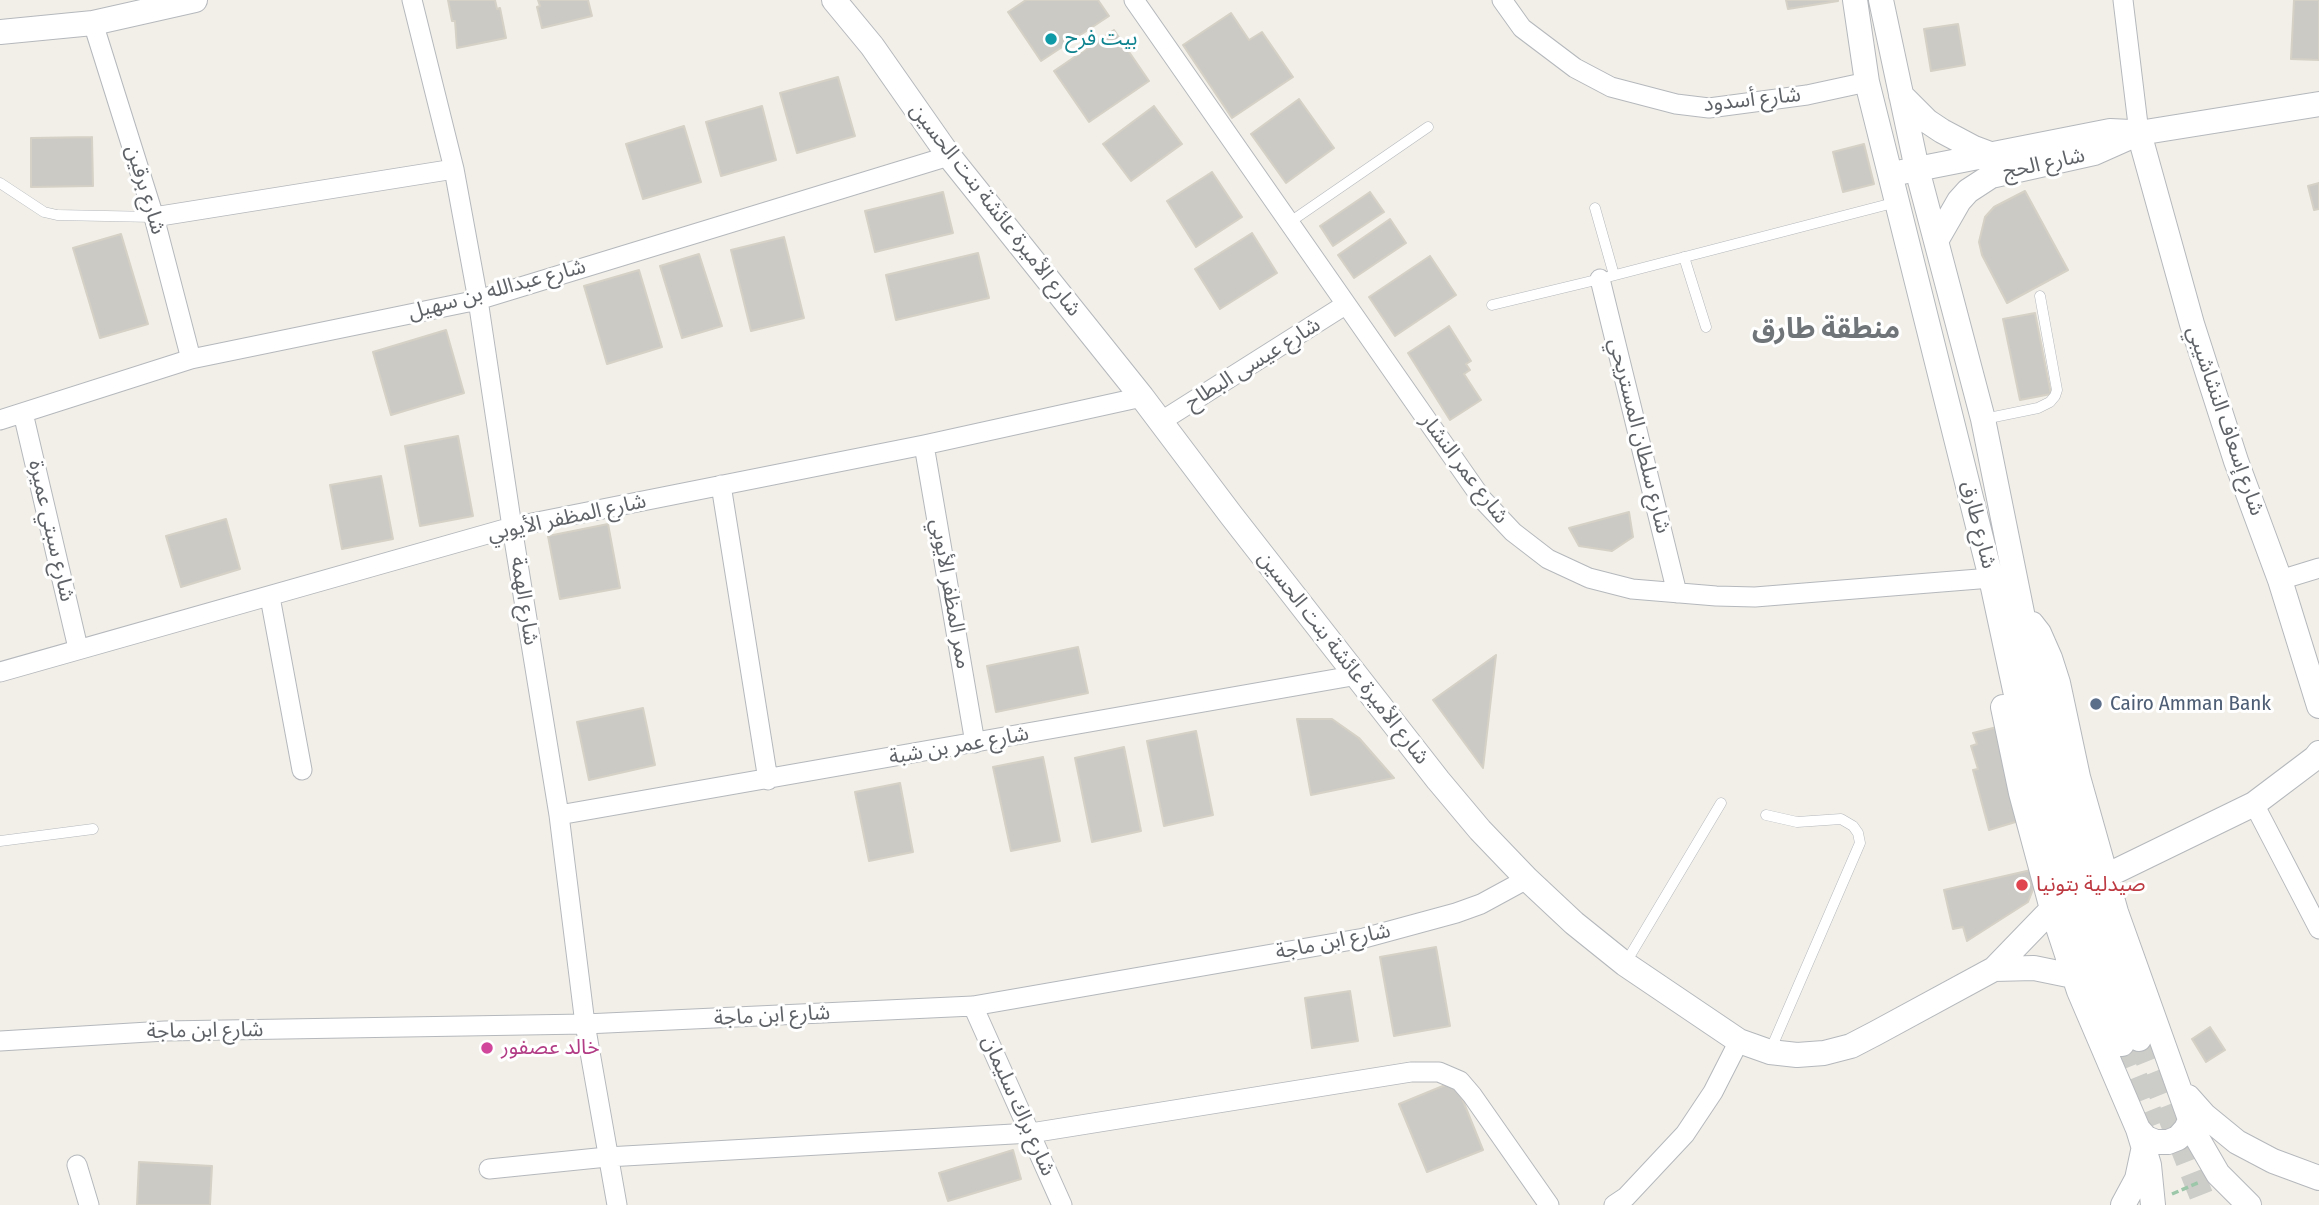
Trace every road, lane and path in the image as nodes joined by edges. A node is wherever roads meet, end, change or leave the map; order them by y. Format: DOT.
graph roads {
  1 [pos="195,0"];
  2 [pos="412,0"];
  3 [pos="834,0"];
  4 [pos="1134,0"];
  5 [pos="1502,0"];
  6 [pos="1856,0"];
  7 [pos="1881,0"];
  8 [pos="2123,0"];
  9 [pos="93,23"];
  10 [pos="0,32"];
  11 [pos="1867,82"];
  12 [pos="1901,95"];
  13 [pos="2319,104"];
  14 [pos="1428,127"];
  15 [pos="2139,133"];
  16 [pos="1991,154"];
  17 [pos="949,156"];
  18 [pos="454,169"];
  19 [pos="1917,169"];
  20 [pos="1890,174"];
  21 [pos="0,183"];
  22 [pos="1898,202"];
  23 [pos="1595,208"];
  24 [pos="154,217"];
  25 [pos="1290,222"];
  26 [pos="1936,242"];
  27 [pos="1684,257"];
  28 [pos="1607,277"];
  29 [pos="2040,296"];
  30 [pos="478,300"];
  31 [pos="1345,305"];
  32 [pos="1492,305"];
  33 [pos="1706,327"];
  34 [pos="191,359"];
  35 [pos="1142,397"];
  36 [pos="23,413"];
  37 [pos="1983,419"];
  38 [pos="0,420"];
  39 [pos="1160,422"];
  40 [pos="924,445"];
  41 [pos="721,485"];
  42 [pos="512,527"];
  43 [pos="2319,568"];
  44 [pos="1991,578"];
  45 [pos="2280,580"];
  46 [pos="1677,593"];
  47 [pos="270,597"];
  48 [pos="2022,612"];
  49 [pos="2002,626"];
  50 [pos="78,648"];
  51 [pos="0,672"];
  52 [pos="1358,676"];
  53 [pos="2319,706"];
  54 [pos="975,743"];
  55 [pos="2319,753"];
  56 [pos="302,770"];
  57 [pos="768,780"];
  58 [pos="1721,803"];
  59 [pos="2254,804"];
  60 [pos="1766,815"];
  61 [pos="559,816"];
  62 [pos="93,829"];
  63 [pos="0,841"];
  64 [pos="2106,876"];
  65 [pos="1527,879"];
  66 [pos="2052,909"];
  67 [pos="2319,929"];
  68 [pos="1625,964"];
  69 [pos="1994,969"];
  70 [pos="2073,976"];
  71 [pos="973,1006"];
  72 [pos="585,1024"];
  73 [pos="0,1041"];
  74 [pos="1739,1041"];
  75 [pos="1770,1052"];
  76 [pos="2181,1090"];
  77 [pos="2191,1118"];
  78 [pos="1031,1133"];
  79 [pos="2141,1138"];
  80 [pos="607,1157"];
  81 [pos="77,1164"];
  82 [pos="489,1169"];
  83 [pos="2319,1178"];
  84 [pos="1623,1202"];
  85 [pos="89,1205"];
  86 [pos="617,1205"];
  87 [pos="1062,1205"];
  88 [pos="1549,1205"];
  89 [pos="2123,1205"];
  90 [pos="2153,1205"];
  91 [pos="2249,1205"];
  1 -- 9 [label="street"];
  2 -- 18 [label="street, شارع الهمة"];
  3 -- 17 [label="street, شارع الأميرة عائشة بنت الحسين"];
  4 -- 25 [label="street, شارع عمر النشار"];
  5 -- 11 [label="street, شارع أسدود"];
  6 -- 11 [label="street, شارع طارق"];
  7 -- 12 [label="street, شارع طارق"];
  8 -- 15 [label="street"];
  9 -- 10 [label="street"];
  9 -- 24 [label="street, شارع برقين"];
  11 -- 20 [label="street, شارع طارق"];
  12 -- 16 [label="street"];
  12 -- 19 [label="street, شارع طارق"];
  13 -- 15 [label="street, شارع الحج"];
  14 -- 25 [label="lane"];
  15 -- 16 [label="street, شارع الحج"];
  15 -- 26 [label="street, شارع الحج"];
  15 -- 45 [label="street, شارع إسعاف النشاشيبي"];
  16 -- 19 [label="street, شارع الحج"];
  17 -- 30 [label="street, شارع عبدالله بن سهيل"];
  17 -- 35 [label="street, شارع الأميرة عائشة بنت الحسين"];
  18 -- 24 [label="street"];
  18 -- 30 [label="street, شارع الهمة"];
  19 -- 20 [label="street, شارع الحج"];
  19 -- 26 [label="street, شارع طارق"];
  20 -- 22 [label="street, شارع طارق"];
  21 -- 24 [label="lane"];
  22 -- 27 [label="lane"];
  22 -- 44 [label="street, شارع طارق"];
  23 -- 28 [label="lane"];
  24 -- 34 [label="street, شارع برقين"];
  25 -- 31 [label="street, شارع عمر النشار"];
  26 -- 37 [label="street, شارع طارق"];
  27 -- 28 [label="lane"];
  27 -- 33 [label="lane"];
  28 -- 32 [label="lane"];
  28 -- 46 [label="street, شارع سلطان المستريحي"];
  29 -- 37 [label="lane"];
  30 -- 34 [label="street, شارع عبدالله بن سهيل"];
  30 -- 42 [label="street, شارع الهمة"];
  31 -- 39 [label="street, شارع عيسى البطاح"];
  31 -- 46 [label="street, شارع عمر النشار"];
  34 -- 36 [label="street, شارع عبدالله بن سهيل"];
  35 -- 39 [label="street, شارع الأميرة عائشة بنت الحسين"];
  35 -- 40 [label="street, شارع المظفر الأيوبي"];
  36 -- 38 [label="street, شارع عبدالله بن سهيل"];
  36 -- 50 [label="street, شارع سبتي عميرة"];
  37 -- 48 [label="street, شارع طارق"];
  39 -- 52 [label="street, شارع الأميرة عائشة بنت الحسين"];
  40 -- 41 [label="street, شارع المظفر الأيوبي"];
  40 -- 54 [label="street, ممر المظفر الأيوبي"];
  41 -- 42 [label="street, شارع المظفر الأيوبي"];
  41 -- 57 [label="street"];
  42 -- 47 [label="street, شارع المظفر الأيوبي"];
  42 -- 61 [label="street, شارع الهمة"];
  43 -- 45 [label="street"];
  44 -- 46 [label="street, شارع عمر النشار"];
  44 -- 49 [label="street, شارع طارق"];
  45 -- 53 [label="street, شارع إسعاف النشاشيبي"];
  47 -- 50 [label="street, شارع المظفر الأيوبي"];
  47 -- 56 [label="street"];
  48 -- 49 [label="street, شارع طارق"];
  48 -- 64 [label="street"];
  49 -- 66 [label="street"];
  50 -- 51 [label="street, شارع المظفر الأيوبي"];
  52 -- 54 [label="street, شارع عمر بن شبة"];
  52 -- 65 [label="street, شارع الأميرة عائشة بنت الحسين"];
  54 -- 57 [label="street, شارع عمر بن شبة"];
  55 -- 59 [label="street"];
  57 -- 61 [label="street, شارع عمر بن شبة"];
  58 -- 68 [label="lane"];
  59 -- 64 [label="street"];
  59 -- 67 [label="street"];
  60 -- 75 [label="lane"];
  61 -- 72 [label="street, شارع الهمة"];
  62 -- 63 [label="lane"];
  64 -- 76 [label="street"];
  65 -- 68 [label="street, شارع الأميرة عائشة بنت الحسين"];
  65 -- 71 [label="street, شارع ابن ماجة"];
  66 -- 69 [label="street, شارع الأميرة عائشة بنت الحسين"];
  66 -- 70 [label="street"];
  68 -- 74 [label="street, شارع الأميرة عائشة بنت الحسين"];
  69 -- 70 [label="street, شارع الأميرة عائشة بنت الحسين"];
  69 -- 75 [label="street, شارع الأميرة عائشة بنت الحسين"];
  70 -- 79 [label="street"];
  71 -- 72 [label="street, شارع ابن ماجة"];
  71 -- 78 [label="street, شارع براك سليمان"];
  72 -- 73 [label="street, شارع ابن ماجة"];
  72 -- 80 [label="street, شارع الهمة"];
  74 -- 75 [label="street, شارع الأميرة عائشة بنت الحسين"];
  74 -- 84 [label="street"];
  76 -- 77 [label="street"];
  76 -- 83 [label="street"];
  77 -- 79 [label="street"];
  77 -- 91 [label="street"];
  78 -- 80 [label="street"];
  78 -- 87 [label="street, شارع براك سليمان"];
  78 -- 88 [label="street"];
  79 -- 89 [label="street"];
  79 -- 90 [label="street"];
  80 -- 82 [label="street"];
  80 -- 86 [label="street, شارع الهمة"];
  81 -- 85 [label="street"];
}
